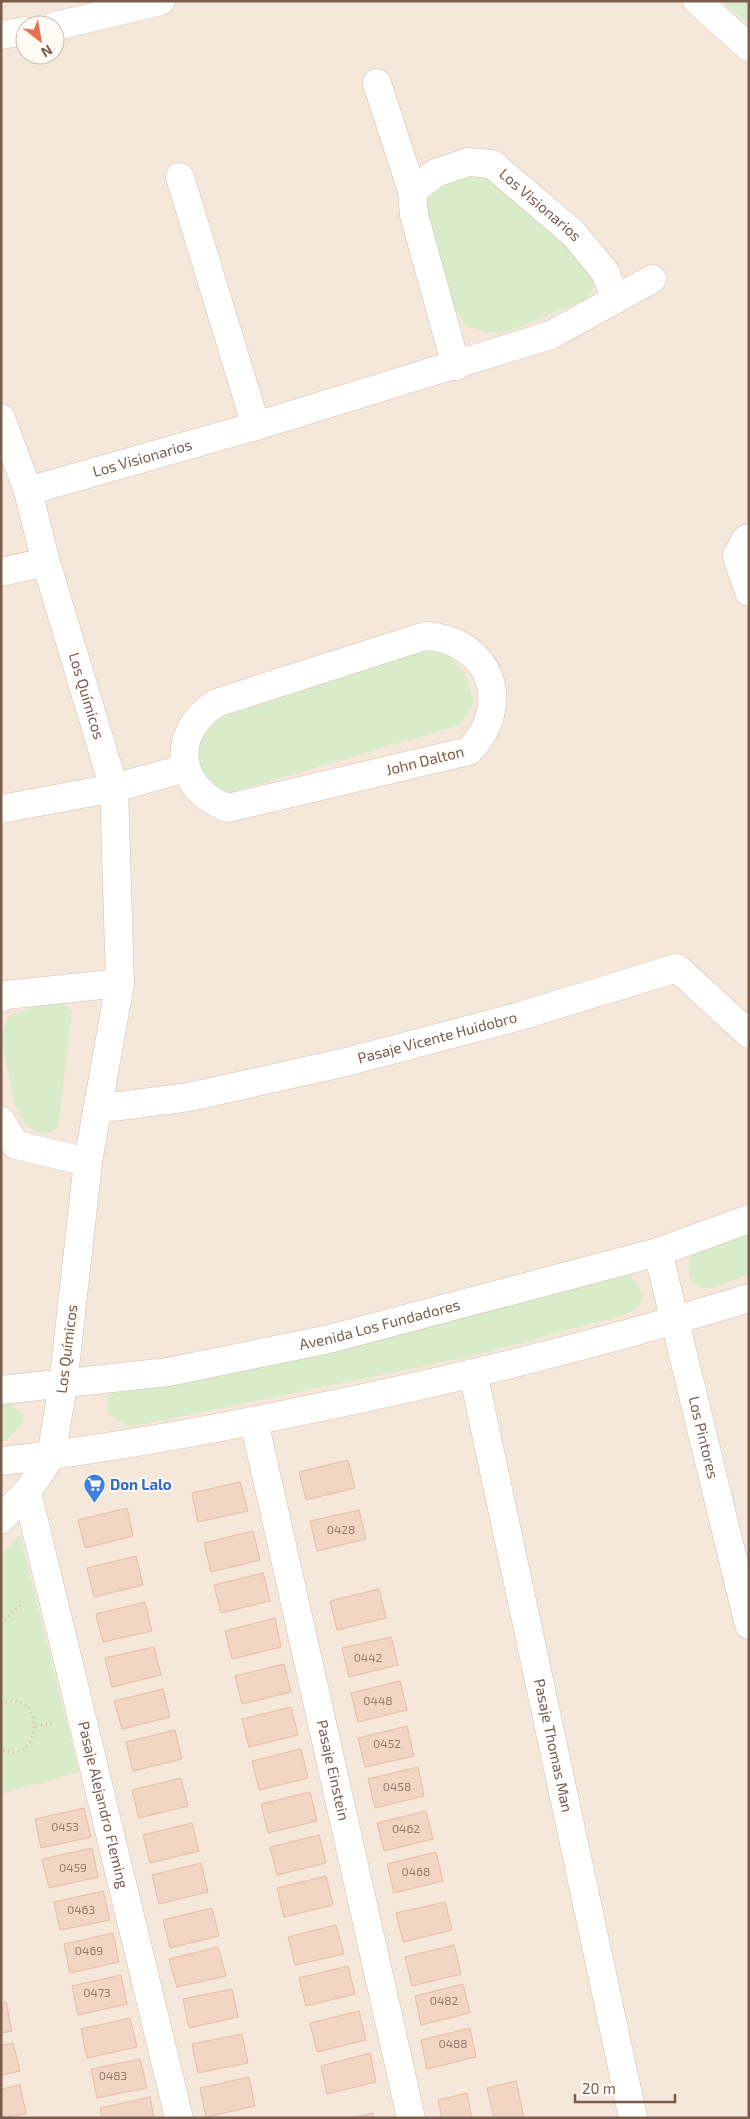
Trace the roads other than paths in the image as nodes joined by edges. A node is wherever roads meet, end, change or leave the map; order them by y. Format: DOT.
graph roads {
  1 [pos="161,1"];
  2 [pos="697,1"];
  3 [pos="65,24"];
  4 [pos="15,33"];
  5 [pos="1,35"];
  6 [pos="749,46"];
  7 [pos="377,83"];
  8 [pos="180,177"];
  9 [pos="412,191"];
  10 [pos="652,279"];
  11 [pos="616,300"];
  12 [pos="456,366"];
  13 [pos="1,418"];
  14 [pos="256,426"];
  15 [pos="28,491"];
  16 [pos="749,538"];
  17 [pos="46,562"];
  18 [pos="1,572"];
  19 [pos="749,592"];
  20 [pos="186,768"];
  21 [pos="114,788"];
  22 [pos="1,809"];
  23 [pos="120,983"];
  24 [pos="1,998"];
  25 [pos="749,1034"];
  26 [pos="97,1110"];
  27 [pos="1,1121"];
  28 [pos="88,1162"];
  29 [pos="749,1219"];
  30 [pos="658,1252"];
  31 [pos="749,1298"];
  32 [pos="675,1321"];
  33 [pos="472,1373"];
  34 [pos="63,1385"];
  35 [pos="1,1390"];
  36 [pos="254,1421"];
  37 [pos="50,1456"];
  38 [pos="1,1461"];
  39 [pos="26,1492"];
  40 [pos="1,1519"];
  41 [pos="749,1625"];
  42 [pos="179,2118"];
  43 [pos="411,2118"];
  44 [pos="633,2118"];
  1 -- 3 [label="street"];
  2 -- 6 [label="street"];
  4 -- 5 [label="street"];
  7 -- 9 [label="street"];
  8 -- 14 [label="street"];
  9 -- 11 [label="street, Los Visionarios"];
  9 -- 12 [label="street"];
  10 -- 11 [label="street, Los Visionarios"];
  11 -- 12 [label="street, Los Visionarios"];
  12 -- 14 [label="street, Los Visionarios"];
  13 -- 15 [label="street, Los Químicos"];
  14 -- 15 [label="street, Los Visionarios"];
  15 -- 17 [label="street, Los Químicos"];
  16 -- 19 [label="street"];
  17 -- 18 [label="street"];
  17 -- 21 [label="street, Los Químicos"];
  20 -- 20 [label="street, John Dalton"];
  20 -- 21 [label="street"];
  21 -- 22 [label="street"];
  21 -- 23 [label="street, Los Químicos"];
  23 -- 24 [label="street"];
  23 -- 26 [label="street, Los Químicos"];
  25 -- 26 [label="street, Pasaje Vicente Huidobro"];
  26 -- 28 [label="street, Los Químicos"];
  27 -- 28 [label="street"];
  28 -- 34 [label="street, Los Químicos"];
  29 -- 30 [label="street, Avenida Los Fundadores"];
  30 -- 32 [label="street, Los Pintores"];
  30 -- 34 [label="street, Avenida Los Fundadores"];
  31 -- 32 [label="street"];
  32 -- 33 [label="street"];
  32 -- 41 [label="street, Los Pintores"];
  33 -- 36 [label="street"];
  33 -- 44 [label="street, Pasaje Thomas Man"];
  34 -- 35 [label="street, Avenida Los Fundadores"];
  34 -- 37 [label="street, Los Químicos"];
  36 -- 37 [label="street"];
  36 -- 43 [label="street, Pasaje Einstein"];
  37 -- 38 [label="street"];
  37 -- 39 [label="street, Los Químicos"];
  39 -- 40 [label="street, Los Químicos"];
  39 -- 42 [label="street, Pasaje Alejandro Fleming"];
}
